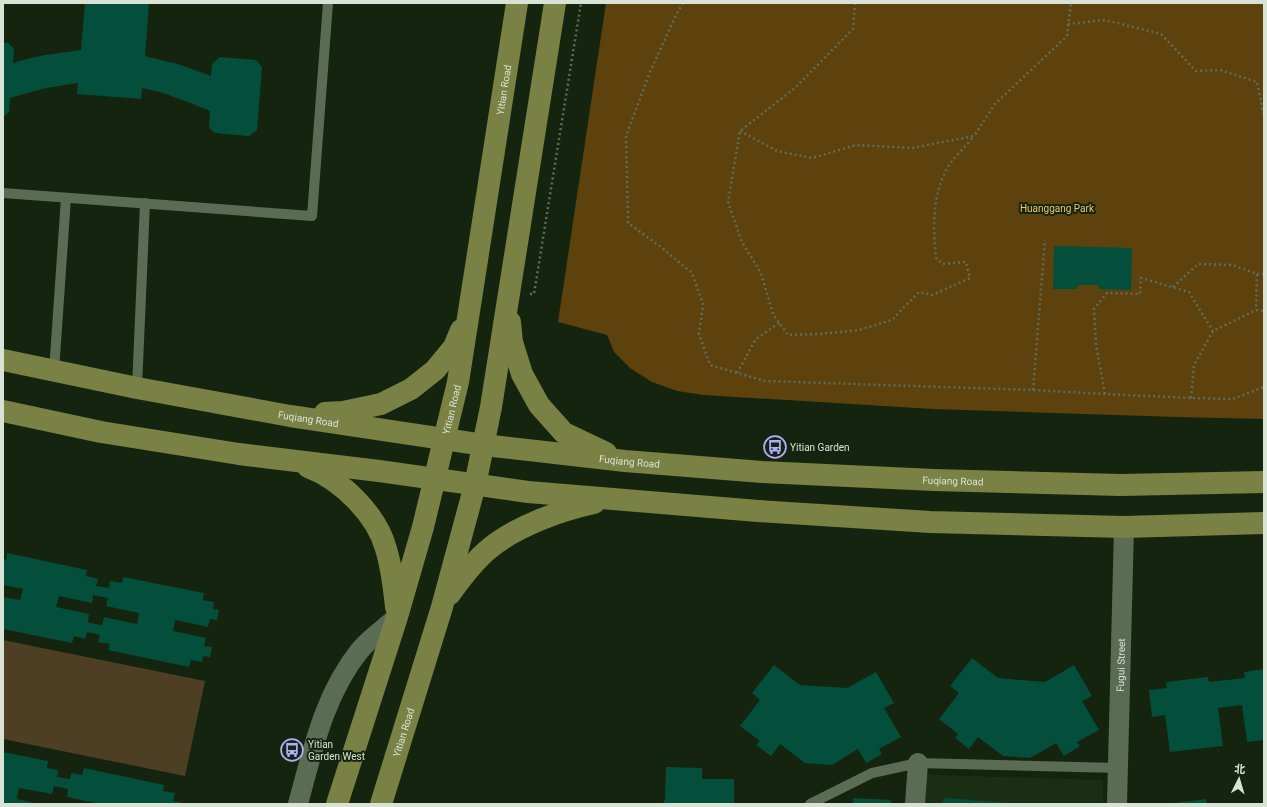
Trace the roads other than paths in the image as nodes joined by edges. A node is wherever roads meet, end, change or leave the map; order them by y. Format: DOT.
graph roads {
  1 [pos="328,3"];
  2 [pos="517,3"];
  3 [pos="554,3"];
  4 [pos="3,193"];
  5 [pos="66,198"];
  6 [pos="145,203"];
  7 [pos="508,299"];
  8 [pos="469,312"];
  9 [pos="3,360"];
  10 [pos="54,371"];
  11 [pos="137,388"];
  12 [pos="3,411"];
  13 [pos="290,416"];
  14 [pos="444,439"];
  15 [pos="484,445"];
  16 [pos="280,459"];
  17 [pos="625,462"];
  18 [pos="435,479"];
  19 [pos="1264,482"];
  20 [pos="475,485"];
  21 [pos="613,499"];
  22 [pos="1264,523"];
  23 [pos="1124,527"];
  24 [pos="442,607"];
  25 [pos="397,617"];
  26 [pos="918,763"];
  27 [pos="1118,768"];
  28 [pos="298,804"];
  29 [pos="337,804"];
  30 [pos="381,804"];
  31 [pos="810,804"];
  32 [pos="915,804"];
  33 [pos="1117,804"];
  1 -- 6 [label="lane"];
  2 -- 8 [label="main road, Yitian Road"];
  3 -- 7 [label="main road, Yitian Road"];
  4 -- 5 [label="lane"];
  5 -- 6 [label="lane"];
  5 -- 10 [label="lane"];
  6 -- 11 [label="lane"];
  7 -- 15 [label="main road, Yitian Road"];
  7 -- 17 [label="main road"];
  8 -- 13 [label="main road"];
  8 -- 14 [label="main road, Yitian Road"];
  9 -- 10 [label="main road, Fuqiang Road"];
  10 -- 11 [label="main road, Fuqiang Road"];
  11 -- 13 [label="main road, Fuqiang Road"];
  12 -- 16 [label="main road"];
  13 -- 14 [label="main road, Fuqiang Road"];
  14 -- 15 [label="main road, Fuqiang Road"];
  14 -- 18 [label="main road, Yitian Road"];
  15 -- 17 [label="main road, Fuqiang Road"];
  15 -- 20 [label="main road, Yitian Road"];
  16 -- 18 [label="main road"];
  16 -- 25 [label="main road"];
  17 -- 19 [label="main road, Fuqiang Road"];
  18 -- 20 [label="main road"];
  18 -- 25 [label="main road, Yitian Road"];
  20 -- 21 [label="main road"];
  20 -- 24 [label="main road, Yitian Road"];
  21 -- 23 [label="main road"];
  21 -- 24 [label="main road"];
  22 -- 23 [label="main road"];
  23 -- 27 [label="street, Fugui Street"];
  24 -- 30 [label="main road, Yitian Road"];
  25 -- 28 [label="street"];
  25 -- 29 [label="main road, Yitian Road"];
  26 -- 27 [label="lane"];
  26 -- 31 [label="lane"];
  26 -- 32 [label="street"];
  27 -- 33 [label="street, Fugui Street"];
}
